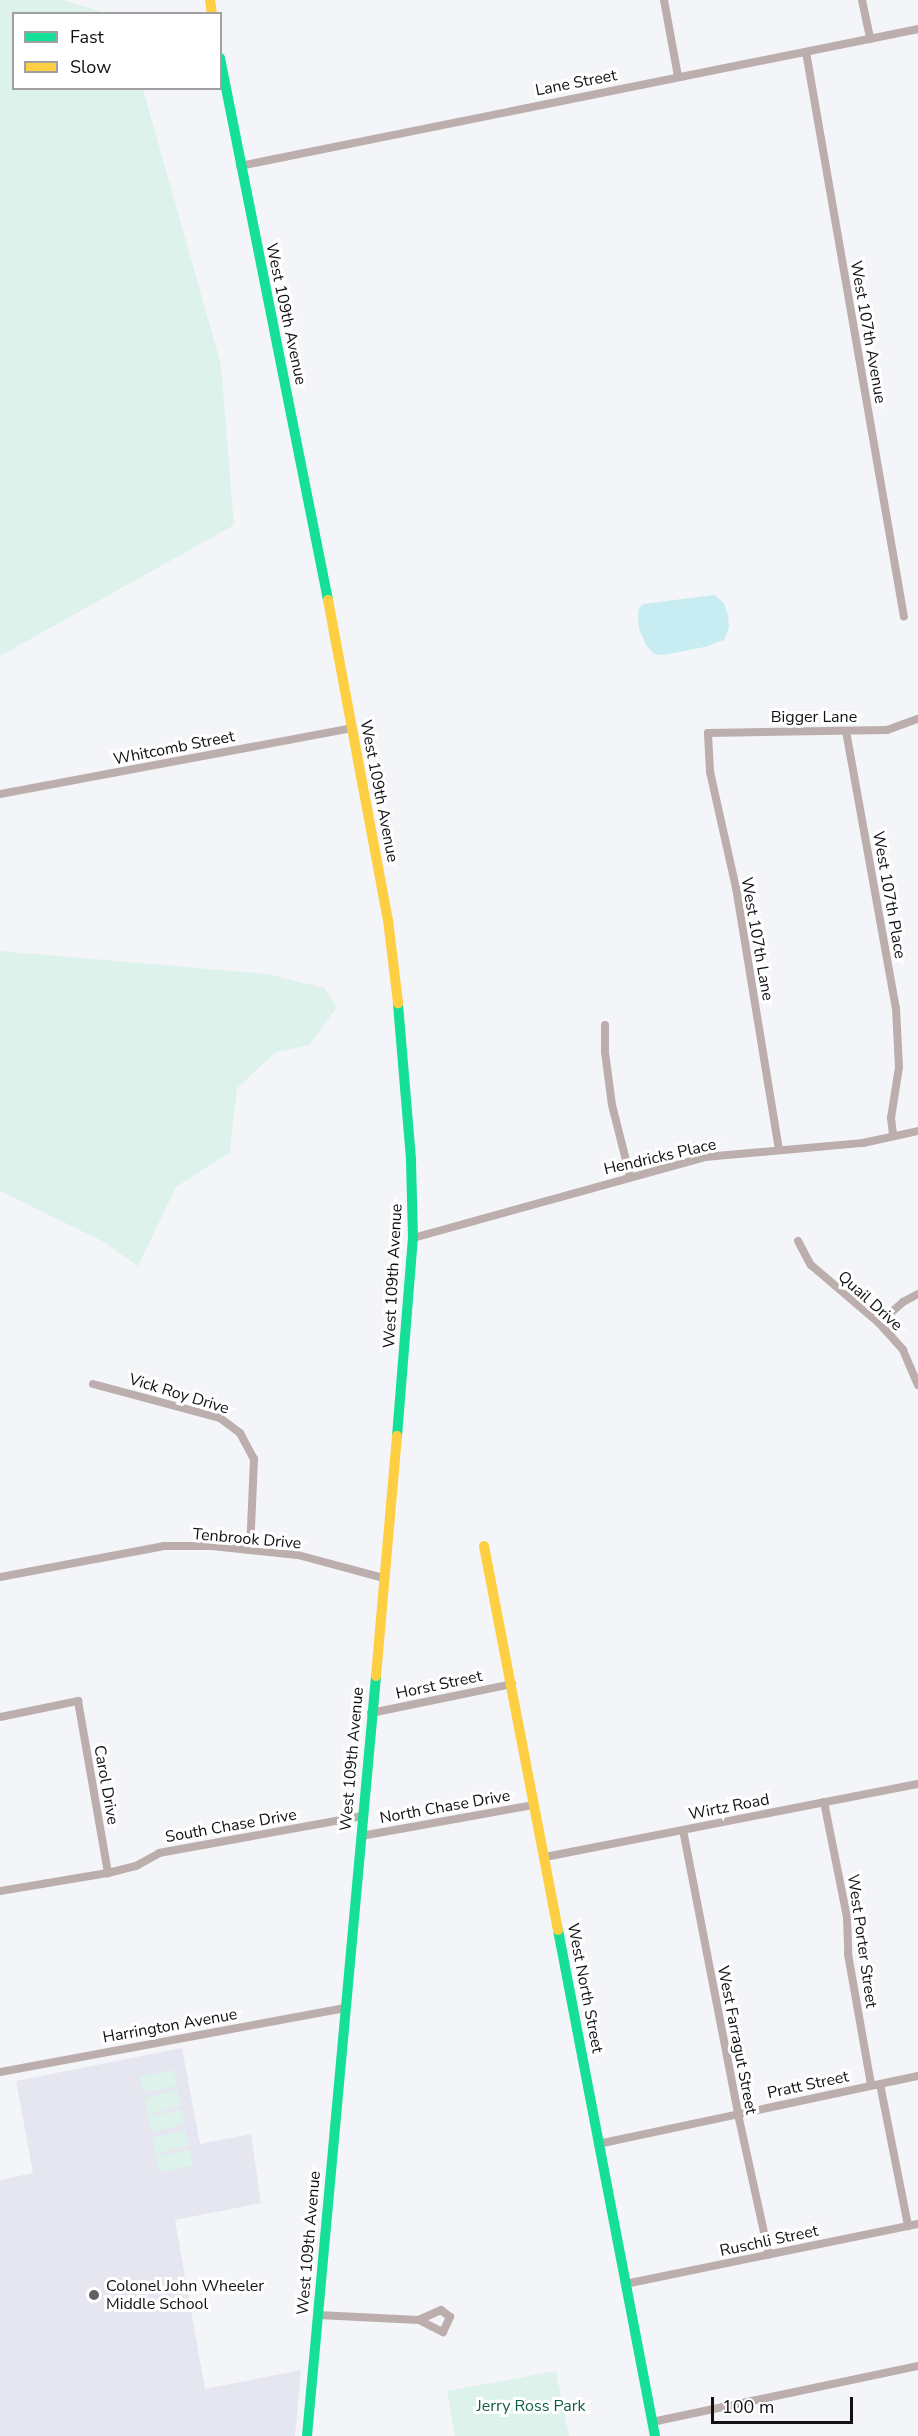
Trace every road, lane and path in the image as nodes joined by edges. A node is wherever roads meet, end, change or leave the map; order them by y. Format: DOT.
graph roads {
  1 [pos="664,0"];
  2 [pos="862,0"];
  3 [pos="918,29"];
  4 [pos="870,39"];
  5 [pos="806,52"];
  6 [pos="222,69"];
  7 [pos="678,76"];
  8 [pos="240,166"];
  9 [pos="904,617"];
  10 [pos="918,719"];
  11 [pos="352,728"];
  12 [pos="846,731"];
  13 [pos="708,733"];
  14 [pos="0,794"];
  15 [pos="605,1024"];
  16 [pos="918,1131"];
  17 [pos="893,1135"];
  18 [pos="779,1150"];
  19 [pos="630,1176"];
  20 [pos="413,1238"];
  21 [pos="798,1241"];
  22 [pos="918,1294"];
  23 [pos="879,1323"];
  24 [pos="93,1384"];
  25 [pos="918,1385"];
  26 [pos="484,1546"];
  27 [pos="250,1551"];
  28 [pos="0,1577"];
  29 [pos="384,1578"];
  30 [pos="512,1684"];
  31 [pos="371,1713"];
  32 [pos="0,1716"];
  33 [pos="918,1784"];
  34 [pos="824,1802"];
  35 [pos="534,1805"];
  36 [pos="363,1816"];
  37 [pos="682,1830"];
  38 [pos="361,1836"];
  39 [pos="545,1857"];
  40 [pos="108,1873"];
  41 [pos="0,1891"];
  42 [pos="345,2008"];
  43 [pos="0,2072"];
  44 [pos="918,2076"];
  45 [pos="880,2084"];
  46 [pos="870,2085"];
  47 [pos="738,2114"];
  48 [pos="598,2144"];
  49 [pos="918,2224"];
  50 [pos="908,2226"];
  51 [pos="769,2255"];
  52 [pos="625,2284"];
  53 [pos="318,2315"];
  54 [pos="419,2320"];
  55 [pos="918,2366"];
  56 [pos="652,2422"];
  57 [pos="306,2436"];
  58 [pos="655,2436"];
  1 -- 7 [label="street"];
  2 -- 4 [label="street"];
  3 -- 4 [label="street, Lane Street"];
  4 -- 5 [label="street, Lane Street"];
  5 -- 7 [label="street, Lane Street"];
  5 -- 9 [label="street, West 107th Avenue"];
  6 -- 8 [label="main road, West 109th Avenue"];
  7 -- 8 [label="street, Lane Street"];
  8 -- 11 [label="main road, West 109th Avenue"];
  10 -- 12 [label="street, Bigger Lane"];
  11 -- 14 [label="street, Whitcomb Street"];
  11 -- 20 [label="main road, West 109th Avenue"];
  12 -- 13 [label="street, Bigger Lane"];
  12 -- 17 [label="street, West 107th Place"];
  13 -- 18 [label="street, West 107th Lane"];
  15 -- 19 [label="street"];
  16 -- 17 [label="street, Hendricks Place"];
  17 -- 18 [label="street, Hendricks Place"];
  18 -- 19 [label="street, Hendricks Place"];
  19 -- 20 [label="street, Hendricks Place"];
  20 -- 29 [label="main road, West 109th Avenue"];
  21 -- 23 [label="street, Quail Drive"];
  22 -- 23 [label="street"];
  23 -- 25 [label="street, Quail Drive"];
  24 -- 27 [label="street, Vick Roy Drive"];
  26 -- 30 [label="main road, West North Street"];
  27 -- 28 [label="street, Tenbrook Drive"];
  27 -- 29 [label="street, Tenbrook Drive"];
  29 -- 31 [label="main road, West 109th Avenue"];
  30 -- 31 [label="street, Horst Street"];
  30 -- 35 [label="main road, West North Street"];
  31 -- 36 [label="main road, West 109th Avenue"];
  32 -- 40 [label="street, Carol Drive"];
  33 -- 34 [label="street, Wirtz Road"];
  34 -- 37 [label="street, Wirtz Road"];
  34 -- 46 [label="street, West Porter Street"];
  35 -- 38 [label="street, North Chase Drive"];
  35 -- 39 [label="main road, West North Street"];
  36 -- 38 [label="main road, West 109th Avenue"];
  36 -- 40 [label="street, South Chase Drive"];
  37 -- 39 [label="street, Wirtz Road"];
  37 -- 47 [label="street, West Farragut Street"];
  38 -- 42 [label="main road, West 109th Avenue"];
  39 -- 48 [label="main road, West North Street"];
  40 -- 41 [label="street, South Chase Drive"];
  42 -- 43 [label="street, Harrington Avenue"];
  42 -- 53 [label="main road, West 109th Avenue"];
  44 -- 45 [label="street, Pratt Street"];
  45 -- 46 [label="street, Pratt Street"];
  45 -- 50 [label="street"];
  46 -- 47 [label="street, Pratt Street"];
  47 -- 48 [label="street, Pratt Street"];
  47 -- 51 [label="street, West Farragut Street"];
  48 -- 52 [label="main road, West North Street"];
  49 -- 50 [label="street, Ruschli Street"];
  50 -- 51 [label="street, Ruschli Street"];
  51 -- 52 [label="street, Ruschli Street"];
  52 -- 56 [label="main road, West North Street"];
  53 -- 54 [label="street"];
  53 -- 57 [label="main road, West 109th Avenue"];
  55 -- 56 [label="street"];
  56 -- 58 [label="main road, West North Street"];
}
